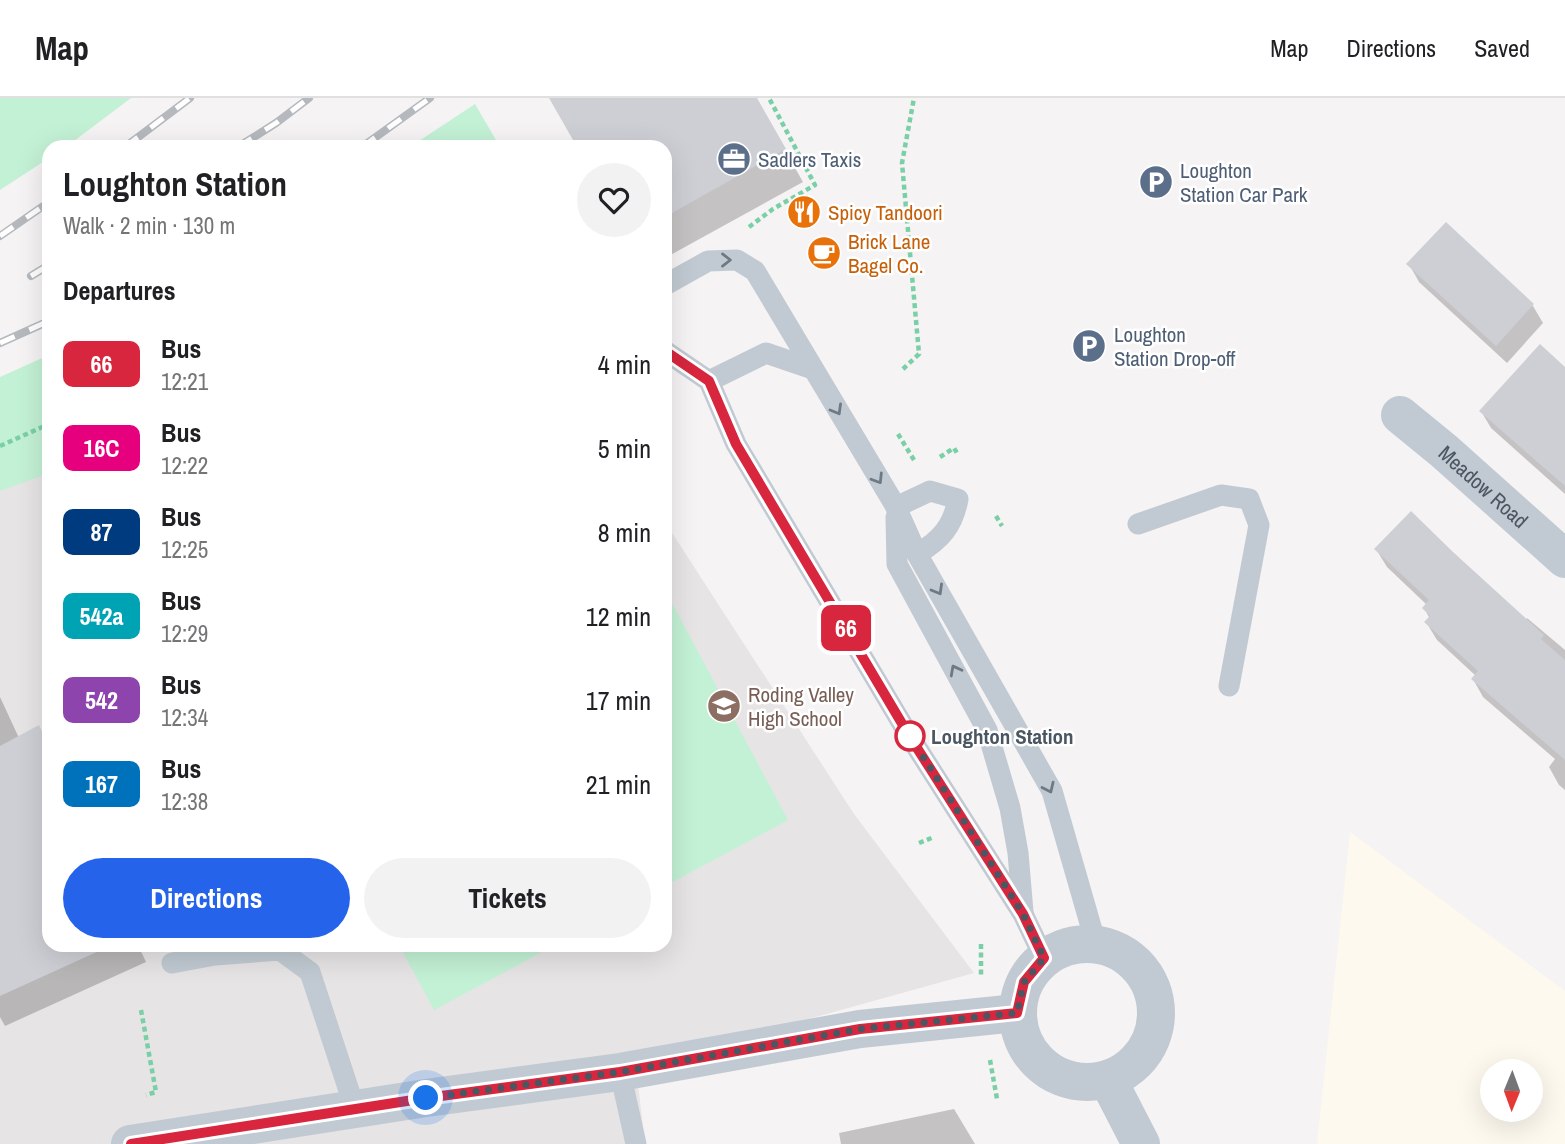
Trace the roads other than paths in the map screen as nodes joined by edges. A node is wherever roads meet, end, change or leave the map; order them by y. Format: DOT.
graph roads {
  1 [pos="672,281"];
  2 [pos="672,356"];
  3 [pos="813,369"];
  4 [pos="709,381"];
  5 [pos="1400,415"];
  6 [pos="896,507"];
  7 [pos="1138,524"];
  8 [pos="917,554"];
  9 [pos="1565,559"];
  10 [pos="1229,686"];
  11 [pos="1023,914"];
  12 [pos="1096,944"];
  13 [pos="254,952"];
  14 [pos="283,952"];
  15 [pos="1044,958"];
  16 [pos="172,963"];
  17 [pos="1017,1013"];
  18 [pos="620,1072"];
  19 [pos="1108,1080"];
  20 [pos="355,1109"];
  21 [pos="152,1142"];
  22 [pos="1138,1142"];
  23 [pos="636,1144"];
  1 -- 3 [label="lane, one-way"];
  2 -- 4 [label="lane"];
  3 -- 4 [label="lane"];
  3 -- 6 [label="lane, one-way"];
  4 -- 11 [label="lane"];
  5 -- 9 [label="street, Meadow Road"];
  6 -- 8 [label="lane"];
  6 -- 8 [label="lane"];
  11 -- 6 [label="lane, one-way"];
  7 -- 10 [label="lane"];
  8 -- 12 [label="lane, one-way"];
  11 -- 15 [label="lane"];
  12 -- 15 [label="street"];
  12 -- 19 [label="street"];
  13 -- 16 [label="lane"];
  14 -- 20 [label="lane"];
  15 -- 17 [label="street"];
  17 -- 18 [label="street"];
  17 -- 19 [label="street"];
  18 -- 20 [label="street"];
  18 -- 23 [label="lane"];
  19 -- 22 [label="street"];
  20 -- 21 [label="street"];
}
